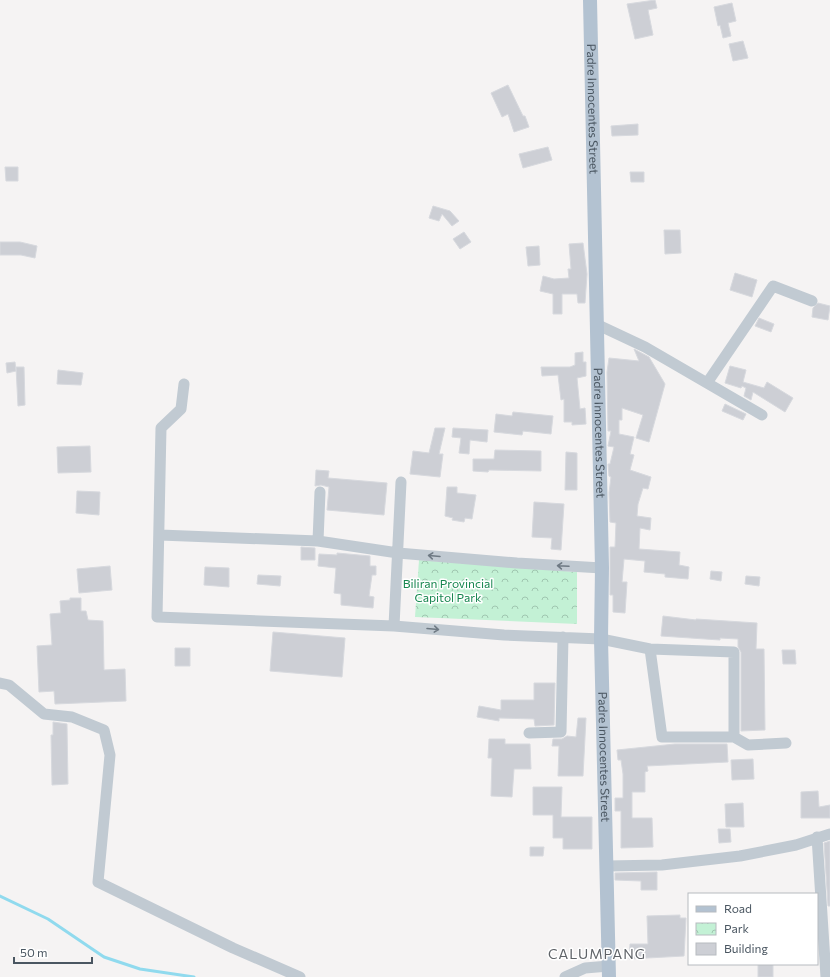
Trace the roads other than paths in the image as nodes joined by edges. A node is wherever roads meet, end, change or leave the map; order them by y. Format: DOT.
graph roads {
  1 [pos="590,0"];
  2 [pos="812,301"];
  3 [pos="596,324"];
  4 [pos="707,383"];
  5 [pos="184,384"];
  6 [pos="762,416"];
  7 [pos="401,482"];
  8 [pos="320,492"];
  9 [pos="160,536"];
  10 [pos="318,541"];
  11 [pos="398,553"];
  12 [pos="602,568"];
  13 [pos="394,626"];
  14 [pos="563,638"];
  15 [pos="601,639"];
  16 [pos="650,649"];
  17 [pos="0,683"];
  18 [pos="529,733"];
  19 [pos="734,737"];
  20 [pos="786,743"];
  21 [pos="830,834"];
  22 [pos="817,837"];
  23 [pos="607,866"];
  24 [pos="609,971"];
  25 [pos="300,977"];
  26 [pos="565,977"];
  27 [pos="826,977"];
  1 -- 3 [label="main road, Padre Innocentes Street"];
  2 -- 4 [label="street"];
  3 -- 4 [label="street"];
  3 -- 12 [label="main road, Padre Innocentes Street"];
  4 -- 6 [label="street"];
  5 -- 9 [label="street"];
  7 -- 11 [label="street"];
  8 -- 10 [label="street"];
  9 -- 10 [label="street"];
  9 -- 13 [label="street"];
  10 -- 11 [label="street"];
  12 -- 11 [label="street, one-way"];
  11 -- 13 [label="street"];
  12 -- 15 [label="main road, Padre Innocentes Street"];
  13 -- 14 [label="street, one-way"];
  14 -- 15 [label="street"];
  14 -- 18 [label="street"];
  15 -- 16 [label="street"];
  15 -- 23 [label="main road, Padre Innocentes Street"];
  16 -- 19 [label="street"];
  16 -- 19 [label="street"];
  17 -- 25 [label="street"];
  19 -- 20 [label="street"];
  21 -- 22 [label="street"];
  22 -- 23 [label="street"];
  22 -- 27 [label="street"];
  23 -- 24 [label="main road, Padre Innocentes Street"];
  24 -- 26 [label="street"];
}
